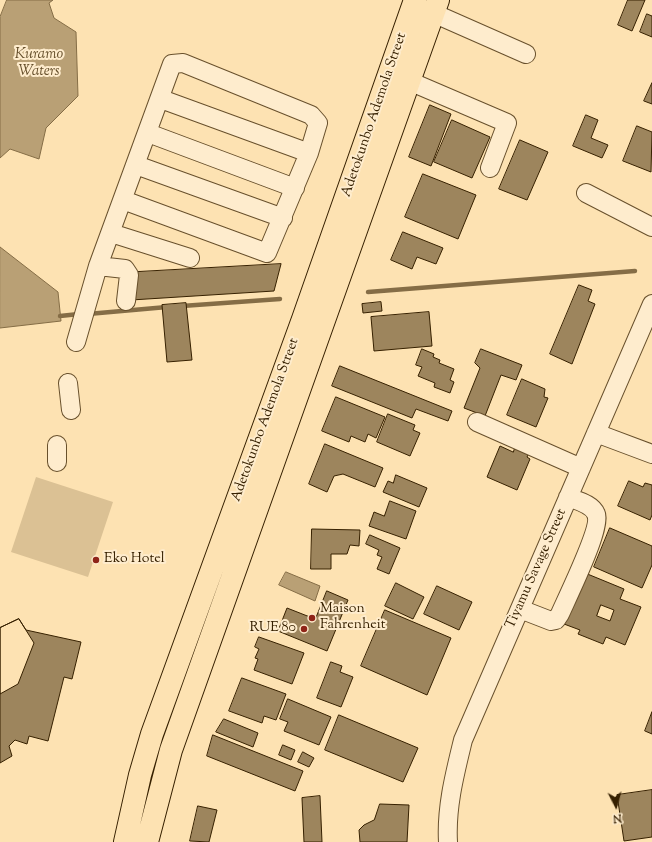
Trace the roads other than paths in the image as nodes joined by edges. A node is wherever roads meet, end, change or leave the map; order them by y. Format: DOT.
graph roads {
  1 [pos="415,0"];
  2 [pos="436,6"];
  3 [pos="526,54"];
  4 [pos="409,81"];
  5 [pos="161,99"];
  6 [pos="148,133"];
  7 [pos="309,153"];
  8 [pos="136,165"];
  9 [pos="490,168"];
  10 [pos="295,188"];
  11 [pos="586,193"];
  12 [pos="123,200"];
  13 [pos="283,218"];
  14 [pos="652,226"];
  15 [pos="110,232"];
  16 [pos="190,258"];
  17 [pos="98,266"];
  18 [pos="126,301"];
  19 [pos="652,304"];
  20 [pos="76,342"];
  21 [pos="68,383"];
  22 [pos="71,410"];
  23 [pos="477,422"];
  24 [pos="596,433"];
  25 [pos="652,454"];
  26 [pos="581,468"];
  27 [pos="568,497"];
  28 [pos="520,609"];
  29 [pos="125,842"];
  30 [pos="147,842"];
  31 [pos="448,842"];
  1 -- 29 [label="main road, Adetokunbo Ademola Street"];
  2 -- 3 [label="street"];
  2 -- 4 [label="main road, Adetokunbo Ademola Street"];
  4 -- 9 [label="street"];
  4 -- 30 [label="main road, Adetokunbo Ademola Street"];
  5 -- 6 [label="street"];
  5 -- 7 [label="street"];
  5 -- 7 [label="street"];
  6 -- 8 [label="street"];
  6 -- 10 [label="street"];
  7 -- 10 [label="street"];
  8 -- 12 [label="street"];
  8 -- 13 [label="street"];
  10 -- 13 [label="street"];
  11 -- 14 [label="street"];
  12 -- 13 [label="street"];
  12 -- 15 [label="street"];
  15 -- 16 [label="street"];
  15 -- 17 [label="street"];
  17 -- 18 [label="street"];
  17 -- 20 [label="street"];
  19 -- 24 [label="street, Tiyamu Savage Street"];
  21 -- 22 [label="street"];
  23 -- 26 [label="street"];
  24 -- 25 [label="street"];
  24 -- 26 [label="street, Tiyamu Savage Street"];
  26 -- 27 [label="street, Tiyamu Savage Street"];
  27 -- 28 [label="street, Tiyamu Savage Street"];
  27 -- 28 [label="street"];
  28 -- 31 [label="street, Tiyamu Savage Street"];
}
